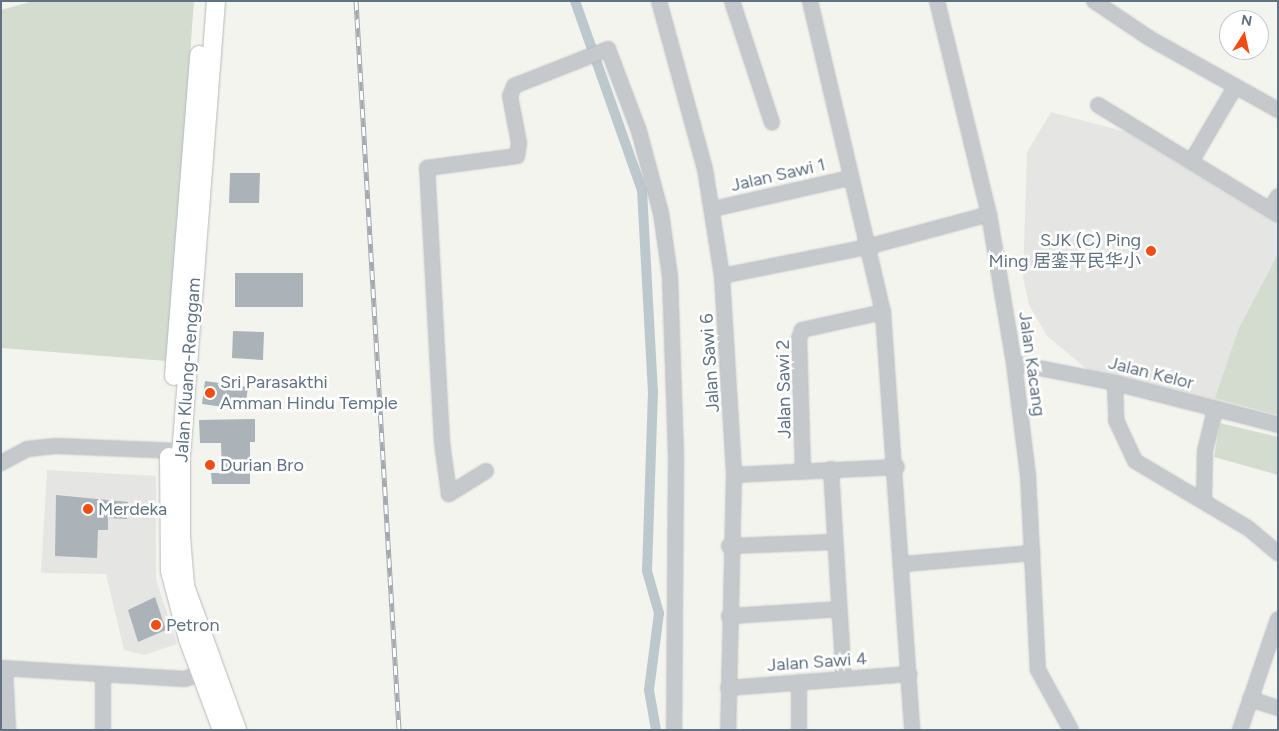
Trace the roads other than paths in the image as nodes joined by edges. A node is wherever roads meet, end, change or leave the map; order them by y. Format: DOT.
graph roads {
  1 [pos="204,1"];
  2 [pos="216,1"];
  3 [pos="659,1"];
  4 [pos="732,1"];
  5 [pos="810,1"];
  6 [pos="938,1"];
  7 [pos="1094,1"];
  8 [pos="1234,87"];
  9 [pos="1098,105"];
  10 [pos="1278,110"];
  11 [pos="772,123"];
  12 [pos="1191,162"];
  13 [pos="850,178"];
  14 [pos="1278,196"];
  15 [pos="713,209"];
  16 [pos="1274,212"];
  17 [pos="989,214"];
  18 [pos="867,247"];
  19 [pos="722,276"];
  20 [pos="883,312"];
  21 [pos="1014,363"];
  22 [pos="1115,383"];
  23 [pos="1215,410"];
  24 [pos="1278,425"];
  25 [pos="175,451"];
  26 [pos="1,463"];
  27 [pos="897,467"];
  28 [pos="831,470"];
  29 [pos="486,471"];
  30 [pos="803,471"];
  31 [pos="734,475"];
  32 [pos="1204,502"];
  33 [pos="835,542"];
  34 [pos="729,546"];
  35 [pos="1033,553"];
  36 [pos="1278,553"];
  37 [pos="904,564"];
  38 [pos="839,609"];
  39 [pos="729,616"];
  40 [pos="1278,620"];
  41 [pos="3,668"];
  42 [pos="206,670"];
  43 [pos="103,674"];
  44 [pos="909,674"];
  45 [pos="844,678"];
  46 [pos="799,682"];
  47 [pos="728,688"];
  48 [pos="1250,699"];
  49 [pos="1278,708"];
  50 [pos="8,730"];
  51 [pos="103,730"];
  52 [pos="222,730"];
  53 [pos="237,730"];
  54 [pos="674,730"];
  55 [pos="728,730"];
  56 [pos="799,730"];
  57 [pos="912,730"];
  58 [pos="1071,730"];
  59 [pos="1240,730"];
  1 -- 25 [label="main road, Jalan Kluang-Renggam"];
  2 -- 25 [label="main road, Jalan Kluang-Renggam"];
  3 -- 15 [label="street, Jalan Sawi 6"];
  4 -- 11 [label="street"];
  5 -- 13 [label="street"];
  6 -- 17 [label="street, Jalan Kacang"];
  7 -- 8 [label="street"];
  8 -- 10 [label="street"];
  8 -- 12 [label="street"];
  9 -- 12 [label="street"];
  12 -- 16 [label="street"];
  13 -- 15 [label="street, Jalan Sawi 1"];
  13 -- 18 [label="street"];
  14 -- 16 [label="street"];
  15 -- 19 [label="street, Jalan Sawi 6"];
  17 -- 18 [label="street"];
  17 -- 21 [label="street, Jalan Kacang"];
  18 -- 19 [label="street"];
  18 -- 20 [label="street"];
  19 -- 31 [label="street, Jalan Sawi 6"];
  20 -- 27 [label="street"];
  20 -- 30 [label="street, Jalan Sawi 2"];
  21 -- 22 [label="street, Jalan Kelor"];
  21 -- 35 [label="street, Jalan Kacang"];
  22 -- 23 [label="street, Jalan Kelor"];
  22 -- 32 [label="street"];
  23 -- 24 [label="street, Jalan Kelor"];
  23 -- 32 [label="street"];
  25 -- 26 [label="street"];
  25 -- 42 [label="main road, Jalan Kluang-Renggam"];
  27 -- 28 [label="street"];
  27 -- 37 [label="street"];
  28 -- 30 [label="street"];
  28 -- 33 [label="street"];
  29 -- 54 [label="street"];
  30 -- 31 [label="street"];
  31 -- 34 [label="street, Jalan Sawi 6"];
  32 -- 36 [label="street"];
  33 -- 34 [label="street"];
  33 -- 38 [label="street"];
  34 -- 39 [label="street, Jalan Sawi 6"];
  35 -- 37 [label="street"];
  35 -- 58 [label="street, Jalan Kacang"];
  37 -- 44 [label="street"];
  38 -- 39 [label="street"];
  38 -- 45 [label="street"];
  39 -- 47 [label="street, Jalan Sawi 6"];
  40 -- 48 [label="street"];
  41 -- 43 [label="street"];
  41 -- 50 [label="street"];
  42 -- 43 [label="street"];
  42 -- 52 [label="main road, Jalan Kluang-Renggam"];
  42 -- 53 [label="main road, Jalan Kluang-Renggam"];
  43 -- 51 [label="street"];
  44 -- 45 [label="street, Jalan Sawi 4"];
  44 -- 57 [label="street"];
  45 -- 46 [label="street, Jalan Sawi 4"];
  46 -- 47 [label="street, Jalan Sawi 4"];
  46 -- 56 [label="street"];
  47 -- 55 [label="street, Jalan Sawi 6"];
  48 -- 49 [label="street"];
  48 -- 59 [label="street"];
}
